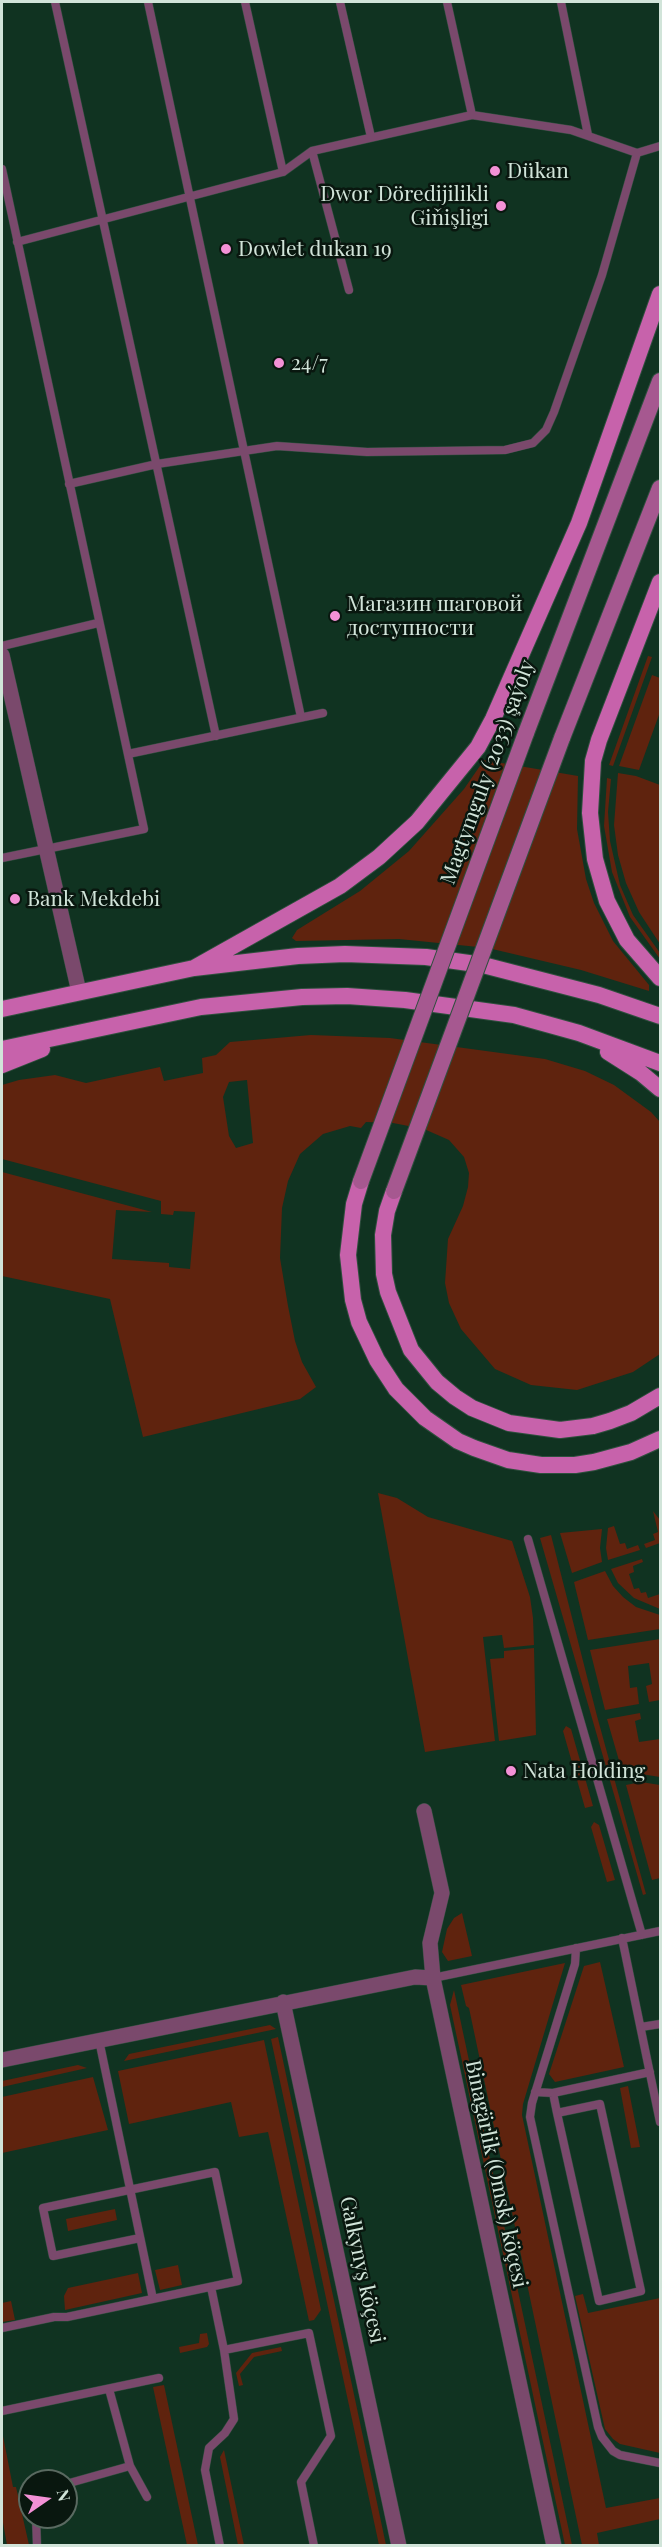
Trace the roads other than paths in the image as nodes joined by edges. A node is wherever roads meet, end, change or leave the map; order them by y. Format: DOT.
graph roads {
  1 [pos="55,2"];
  2 [pos="148,2"];
  3 [pos="245,2"];
  4 [pos="340,2"];
  5 [pos="447,2"];
  6 [pos="561,2"];
  7 [pos="472,115"];
  8 [pos="588,135"];
  9 [pos="372,137"];
  10 [pos="660,146"];
  11 [pos="312,151"];
  12 [pos="637,153"];
  13 [pos="2,169"];
  14 [pos="283,172"];
  15 [pos="189,197"];
  16 [pos="102,221"];
  17 [pos="17,242"];
  18 [pos="349,290"];
  19 [pos="660,294"];
  20 [pos="660,381"];
  21 [pos="244,449"];
  22 [pos="157,464"];
  23 [pos="69,484"];
  24 [pos="660,488"];
  25 [pos="660,582"];
  26 [pos="98,624"];
  27 [pos="2,646"];
  28 [pos="2,655"];
  29 [pos="323,713"];
  30 [pos="301,717"];
  31 [pos="216,736"];
  32 [pos="128,754"];
  33 [pos="48,850"];
  34 [pos="2,858"];
  35 [pos="194,968"];
  36 [pos="660,978"];
  37 [pos="78,992"];
  38 [pos="2,1009"];
  39 [pos="660,1016"];
  40 [pos="84,1032"];
  41 [pos="579,1033"];
  42 [pos="2,1049"];
  43 [pos="660,1063"];
  44 [pos="2,1065"];
  45 [pos="660,1089"];
  46 [pos="660,1396"];
  47 [pos="660,1439"];
  48 [pos="528,1539"];
  49 [pos="424,1811"];
  50 [pos="660,1931"];
  51 [pos="642,1935"];
  52 [pos="622,1938"];
  53 [pos="576,1948"];
  54 [pos="434,1978"];
  55 [pos="283,2002"];
  56 [pos="660,2024"];
  57 [pos="641,2027"];
  58 [pos="99,2040"];
  59 [pos="2,2060"];
  60 [pos="650,2072"];
  61 [pos="535,2092"];
  62 [pos="553,2093"];
  63 [pos="557,2113"];
  64 [pos="660,2122"];
  65 [pos="130,2190"];
  66 [pos="140,2238"];
  67 [pos="211,2287"];
  68 [pos="153,2299"];
  69 [pos="2,2328"];
  70 [pos="224,2350"];
  71 [pos="159,2378"];
  72 [pos="109,2389"];
  73 [pos="2,2411"];
  74 [pos="660,2463"];
  75 [pos="130,2466"];
  76 [pos="78,2481"];
  77 [pos="147,2497"];
  78 [pos="36,2529"];
  79 [pos="37,2546"];
  80 [pos="220,2546"];
  81 [pos="314,2546"];
  82 [pos="399,2546"];
  83 [pos="554,2546"];
  1 -- 16 [label="lane"];
  2 -- 15 [label="lane"];
  3 -- 14 [label="lane"];
  4 -- 9 [label="lane"];
  5 -- 7 [label="lane"];
  6 -- 8 [label="lane"];
  7 -- 8 [label="lane"];
  7 -- 9 [label="lane"];
  8 -- 12 [label="lane"];
  9 -- 11 [label="lane"];
  10 -- 12 [label="lane"];
  11 -- 14 [label="lane"];
  11 -- 18 [label="lane"];
  12 -- 21 [label="lane"];
  13 -- 17 [label="lane"];
  14 -- 15 [label="lane"];
  15 -- 16 [label="lane"];
  15 -- 21 [label="lane"];
  16 -- 17 [label="lane"];
  16 -- 22 [label="lane"];
  17 -- 23 [label="lane"];
  19 -- 35 [label="main road"];
  20 -- 47 [label="main road, Magtymguly (2033) şaýoly, bridge"];
  21 -- 22 [label="lane"];
  21 -- 30 [label="lane"];
  22 -- 23 [label="lane"];
  22 -- 31 [label="lane"];
  23 -- 26 [label="lane"];
  24 -- 46 [label="main road, bridge"];
  25 -- 36 [label="main road"];
  26 -- 27 [label="lane"];
  26 -- 32 [label="lane"];
  28 -- 33 [label="street"];
  29 -- 30 [label="lane"];
  30 -- 31 [label="lane"];
  31 -- 32 [label="lane"];
  32 -- 33 [label="lane"];
  33 -- 34 [label="lane"];
  33 -- 37 [label="street"];
  35 -- 37 [label="main road"];
  35 -- 39 [label="main road"];
  37 -- 38 [label="main road"];
  40 -- 41 [label="main road"];
  40 -- 42 [label="main road"];
  40 -- 44 [label="main road"];
  41 -- 43 [label="main road"];
  41 -- 45 [label="main road"];
  48 -- 51 [label="lane"];
  49 -- 54 [label="street, Binagärlik (Omsk) köçesi"];
  50 -- 51 [label="lane"];
  51 -- 52 [label="lane"];
  52 -- 53 [label="lane"];
  52 -- 57 [label="lane"];
  53 -- 54 [label="lane"];
  53 -- 61 [label="lane"];
  54 -- 55 [label="street"];
  54 -- 83 [label="street, Binagärlik (Omsk) köçesi"];
  55 -- 58 [label="street"];
  55 -- 82 [label="street, Galkynyş köçesi"];
  56 -- 57 [label="lane"];
  57 -- 60 [label="lane"];
  58 -- 59 [label="street"];
  58 -- 65 [label="lane"];
  60 -- 62 [label="lane"];
  60 -- 64 [label="lane"];
  61 -- 62 [label="lane"];
  61 -- 74 [label="lane"];
  62 -- 63 [label="lane"];
  63 -- 63 [label="lane"];
  65 -- 66 [label="lane"];
  65 -- 66 [label="lane"];
  65 -- 67 [label="lane"];
  66 -- 68 [label="lane"];
  67 -- 68 [label="lane"];
  67 -- 70 [label="lane"];
  68 -- 69 [label="lane"];
  70 -- 80 [label="lane"];
  70 -- 81 [label="lane"];
  71 -- 72 [label="lane"];
  72 -- 73 [label="lane"];
  72 -- 75 [label="lane"];
  75 -- 76 [label="lane"];
  75 -- 77 [label="lane"];
  78 -- 79 [label="lane"];
}
